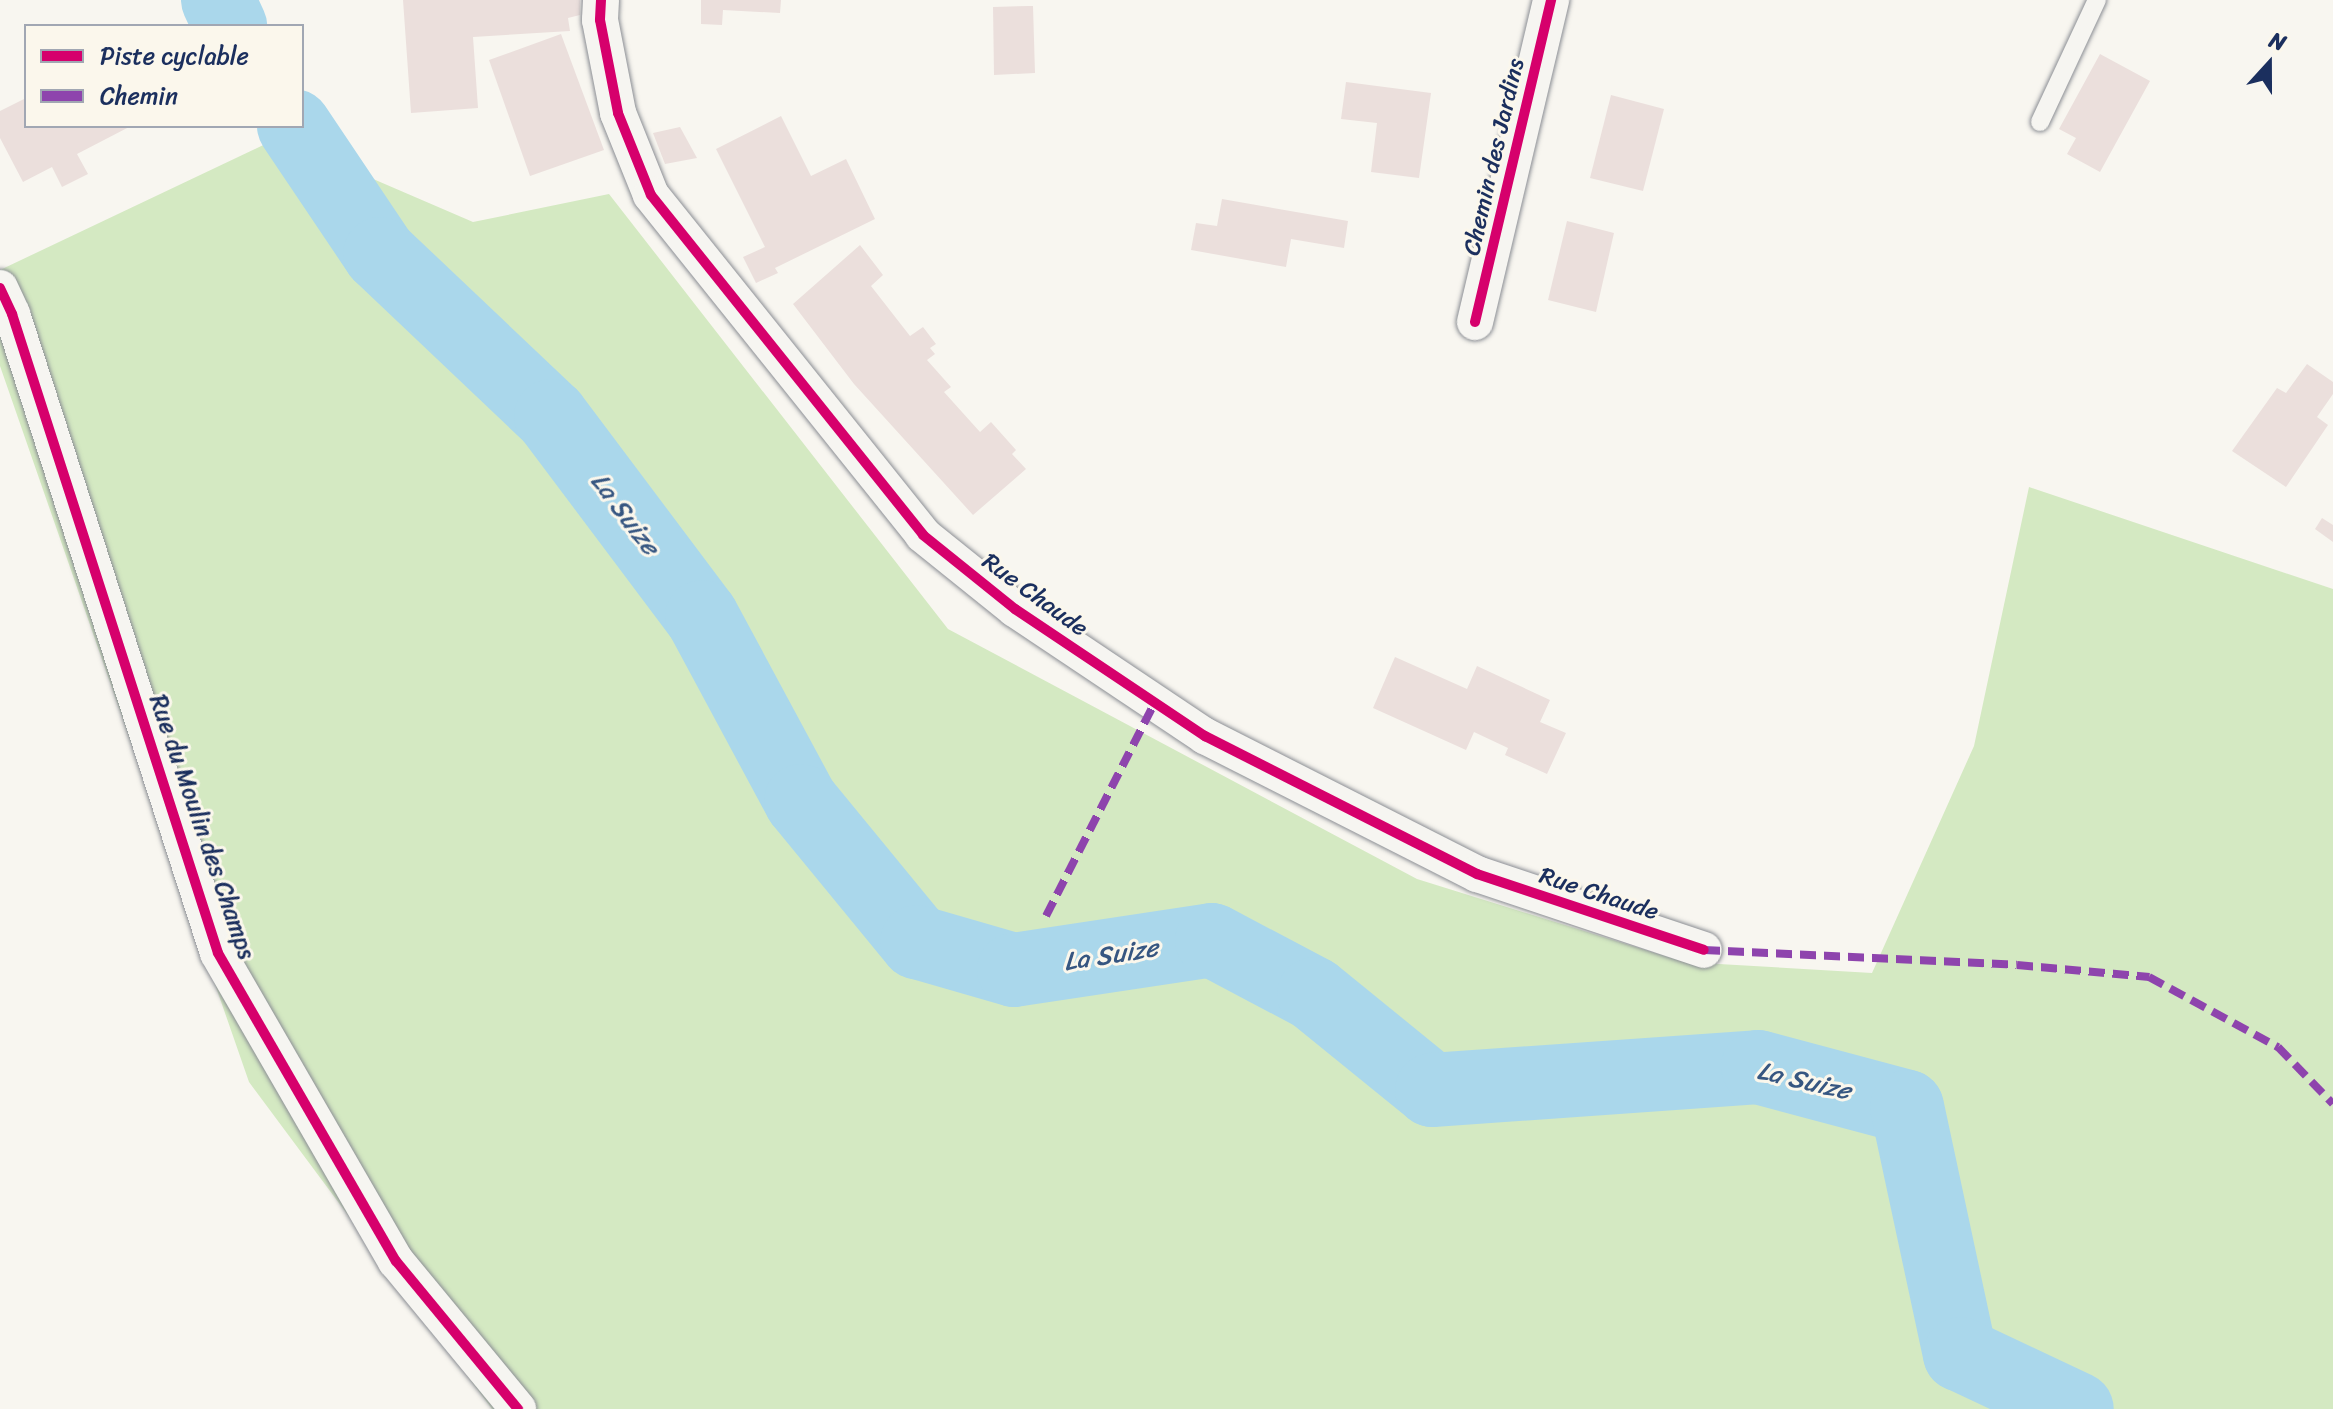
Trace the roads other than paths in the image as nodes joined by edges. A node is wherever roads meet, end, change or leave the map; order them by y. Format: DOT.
graph roads {
  1 [pos="601,0"];
  2 [pos="1551,0"];
  3 [pos="2097,0"];
  4 [pos="2040,122"];
  5 [pos="0,288"];
  6 [pos="1475,322"];
  7 [pos="1704,950"];
  8 [pos="518,1409"];
  1 -- 7 [label="street, Rue Chaude"];
  2 -- 6 [label="street, Chemin des Jardins"];
  3 -- 4 [label="lane"];
  5 -- 8 [label="street, Rue du Moulin des Champs"];
}
